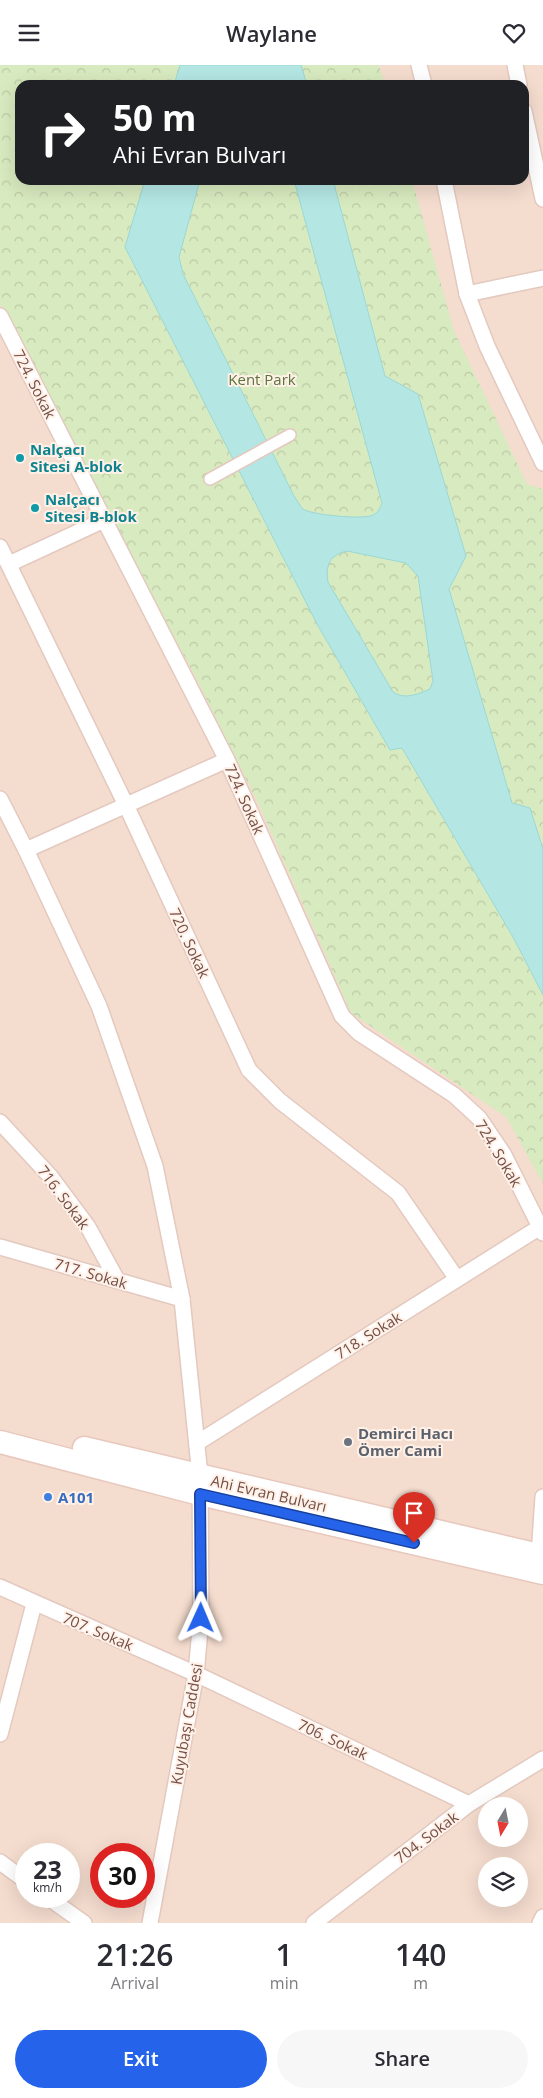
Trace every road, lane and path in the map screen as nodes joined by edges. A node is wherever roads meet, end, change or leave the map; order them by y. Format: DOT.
graph roads {
  1 [pos="419,65"];
  2 [pos="514,65"];
  3 [pos="423,80"];
  4 [pos="517,80"];
  5 [pos="529,134"];
  6 [pos="445,185"];
  7 [pos="543,199"];
  8 [pos="543,279"];
  9 [pos="467,293"];
  10 [pos="0,316"];
  11 [pos="290,435"];
  12 [pos="543,463"];
  13 [pos="210,479"];
  14 [pos="104,520"];
  15 [pos="0,547"];
  16 [pos="9,564"];
  17 [pos="227,760"];
  18 [pos="0,799"];
  19 [pos="126,805"];
  20 [pos="26,850"];
  21 [pos="0,1121"];
  22 [pos="541,1230"];
  23 [pos="0,1247"];
  24 [pos="457,1279"];
  25 [pos="117,1280"];
  26 [pos="182,1299"];
  27 [pos="0,1427"];
  28 [pos="0,1443"];
  29 [pos="197,1443"];
  30 [pos="200,1485"];
  31 [pos="543,1497"];
  32 [pos="540,1564"];
  33 [pos="0,1587"];
  34 [pos="34,1604"];
  35 [pos="196,1674"];
  36 [pos="0,1734"];
  37 [pos="543,1759"];
  38 [pos="470,1803"];
  39 [pos="0,1862"];
  40 [pos="15,1873"];
  41 [pos="63,1908"];
  42 [pos="543,1917"];
  43 [pos="84,1923"];
  44 [pos="150,1923"];
  45 [pos="314,1923"];
  46 [pos="540,1923"];
  1 -- 3 [label="street"];
  2 -- 4 [label="street"];
  5 -- 7 [label="street"];
  6 -- 9 [label="street"];
  8 -- 9 [label="street"];
  9 -- 12 [label="street"];
  10 -- 14 [label="street, 724. Sokak"];
  11 -- 13 [label="street"];
  14 -- 16 [label="street"];
  14 -- 17 [label="street, 724. Sokak"];
  15 -- 16 [label="street, 720. Sokak"];
  16 -- 19 [label="street, 720. Sokak"];
  17 -- 19 [label="street"];
  17 -- 22 [label="street, 724. Sokak"];
  18 -- 20 [label="street, Kuyubaşı Caddesi"];
  19 -- 20 [label="street"];
  19 -- 24 [label="street, 720. Sokak"];
  20 -- 26 [label="street, Kuyubaşı Caddesi"];
  21 -- 25 [label="street, 716. Sokak"];
  22 -- 24 [label="street, 718. Sokak"];
  23 -- 25 [label="street, 717. Sokak"];
  24 -- 29 [label="street, 718. Sokak"];
  25 -- 26 [label="street, 717. Sokak"];
  26 -- 29 [label="street, Kuyubaşı Caddesi"];
  27 -- 30 [label="main road, Ahi Evran Bulvarı"];
  28 -- 30 [label="main road, Ahi Evran Bulvarı"];
  29 -- 30 [label="street, Kuyubaşı Caddesi"];
  30 -- 32 [label="main road, Ahi Evran Bulvarı"];
  30 -- 35 [label="street, Kuyubaşı Caddesi"];
  31 -- 32 [label="street"];
  33 -- 34 [label="street, 707. Sokak"];
  34 -- 35 [label="street, 707. Sokak"];
  34 -- 36 [label="street"];
  35 -- 38 [label="street, 706. Sokak"];
  35 -- 44 [label="street, Kuyubaşı Caddesi"];
  37 -- 38 [label="street, 704. Sokak"];
  38 -- 45 [label="street, 704. Sokak"];
  39 -- 40 [label="street"];
  41 -- 43 [label="street"];
  42 -- 46 [label="street"];
}
